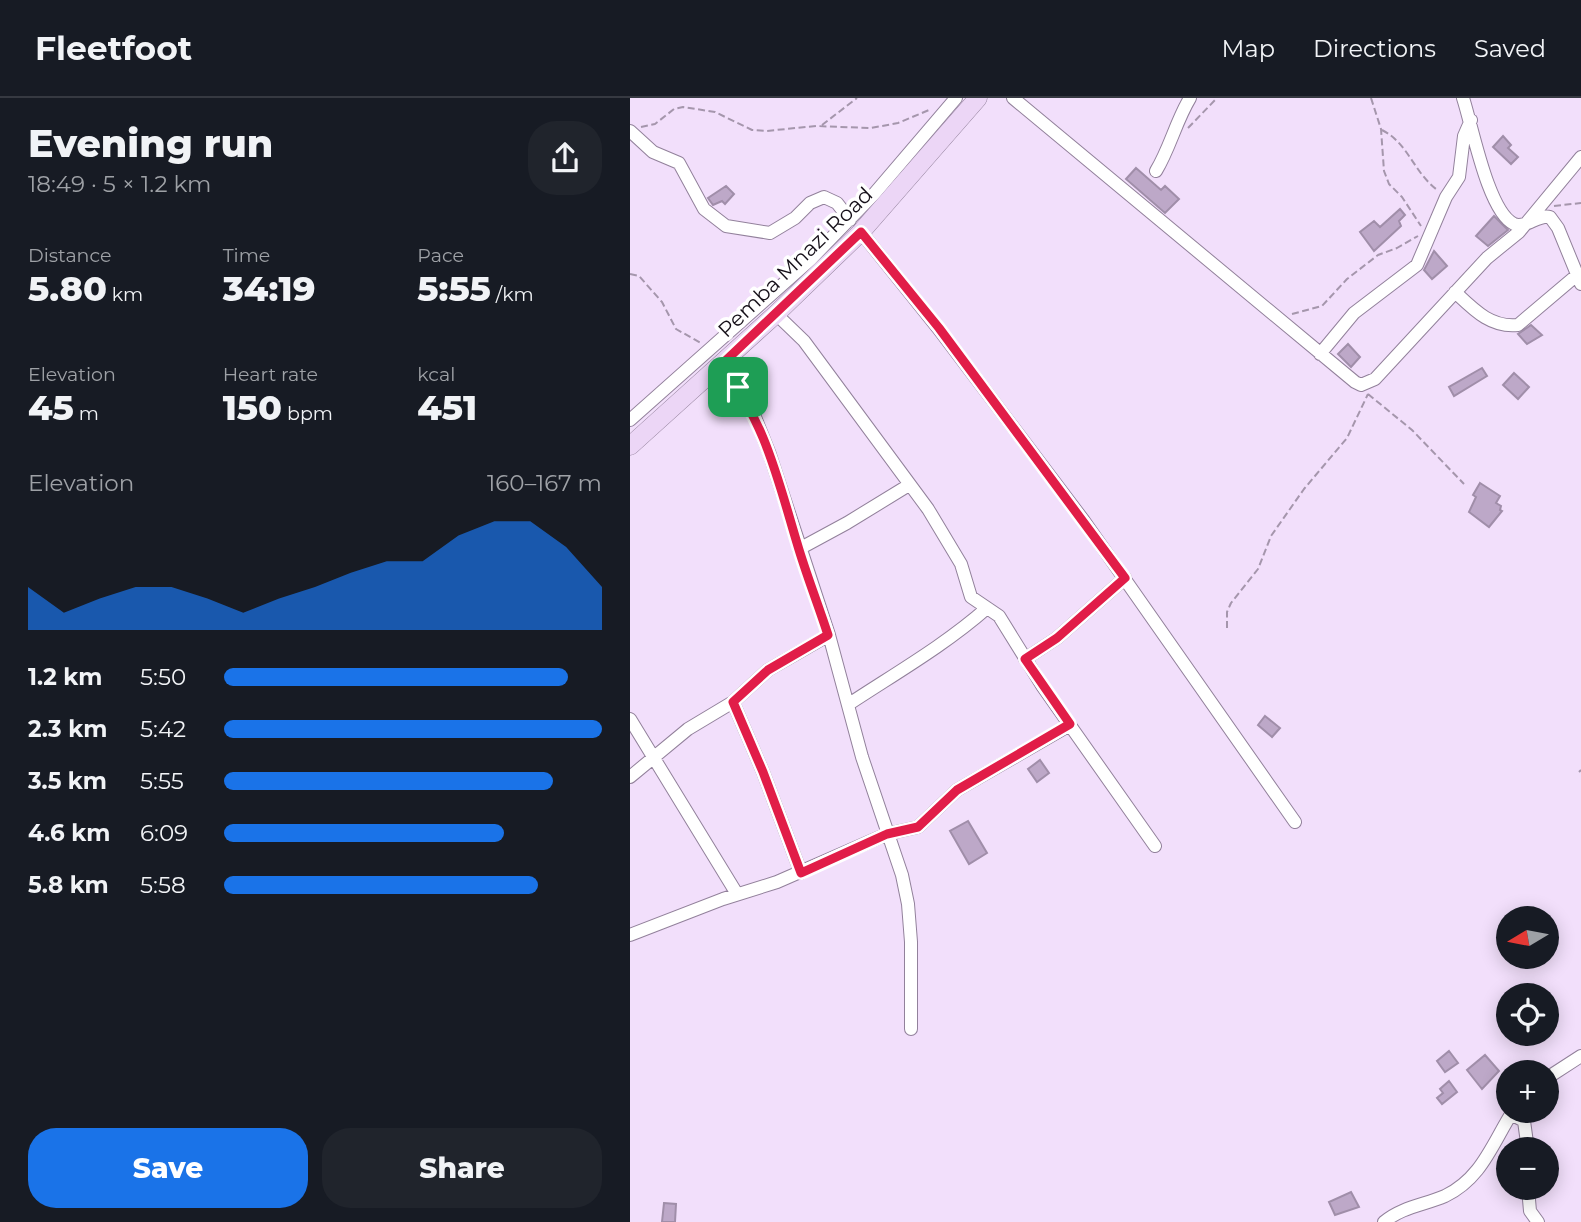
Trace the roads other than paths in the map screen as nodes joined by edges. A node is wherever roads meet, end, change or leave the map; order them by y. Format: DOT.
graph roads {
  1 [pos="956,98"];
  2 [pos="978,98"];
  3 [pos="1013,98"];
  4 [pos="1190,98"];
  5 [pos="1463,98"];
  6 [pos="1471,120"];
  7 [pos="633,130"];
  8 [pos="1581,157"];
  9 [pos="1156,171"];
  10 [pos="1526,223"];
  11 [pos="855,226"];
  12 [pos="1579,279"];
  13 [pos="1455,292"];
  14 [pos="776,314"];
  15 [pos="1320,354"];
  16 [pos="720,366"];
  17 [pos="630,420"];
  18 [pos="630,446"];
  19 [pos="909,485"];
  20 [pos="799,549"];
  21 [pos="1125,578"];
  22 [pos="987,608"];
  23 [pos="828,635"];
  24 [pos="1025,659"];
  25 [pos="733,702"];
  26 [pos="849,704"];
  27 [pos="630,719"];
  28 [pos="1070,724"];
  29 [pos="652,757"];
  30 [pos="630,777"];
  31 [pos="1295,822"];
  32 [pos="887,834"];
  33 [pos="1155,846"];
  34 [pos="801,873"];
  35 [pos="737,894"];
  36 [pos="630,935"];
  37 [pos="911,1029"];
  38 [pos="1581,1056"];
  39 [pos="1559,1070"];
  40 [pos="1506,1123"];
  41 [pos="1529,1200"];
  42 [pos="1384,1222"];
  43 [pos="1538,1222"];
  1 -- 11 [label="street"];
  2 -- 11 [label="main road, Pemba Mnazi Road"];
  3 -- 15 [label="street"];
  4 -- 9 [label="street"];
  5 -- 6 [label="street"];
  6 -- 10 [label="street"];
  6 -- 15 [label="street"];
  7 -- 11 [label="street"];
  8 -- 10 [label="street"];
  10 -- 12 [label="street"];
  10 -- 13 [label="street"];
  11 -- 14 [label="main road, Pemba Mnazi Road"];
  11 -- 17 [label="street"];
  11 -- 21 [label="street"];
  12 -- 13 [label="street"];
  13 -- 15 [label="street"];
  14 -- 16 [label="main road, Pemba Mnazi Road"];
  14 -- 19 [label="street"];
  16 -- 18 [label="main road, Pemba Mnazi Road"];
  16 -- 20 [label="street"];
  19 -- 20 [label="street"];
  19 -- 22 [label="street"];
  20 -- 23 [label="street"];
  21 -- 24 [label="street"];
  21 -- 31 [label="street"];
  22 -- 24 [label="street"];
  22 -- 26 [label="street"];
  23 -- 25 [label="street"];
  23 -- 26 [label="street"];
  24 -- 28 [label="street"];
  25 -- 29 [label="street"];
  25 -- 34 [label="street"];
  26 -- 32 [label="street"];
  27 -- 29 [label="street"];
  28 -- 32 [label="street"];
  28 -- 33 [label="street"];
  29 -- 30 [label="street"];
  29 -- 35 [label="street"];
  32 -- 34 [label="street"];
  32 -- 37 [label="street"];
  34 -- 35 [label="street"];
  35 -- 36 [label="street"];
  38 -- 39 [label="street"];
  40 -- 42 [label="street"];
  41 -- 43 [label="street"];
}
